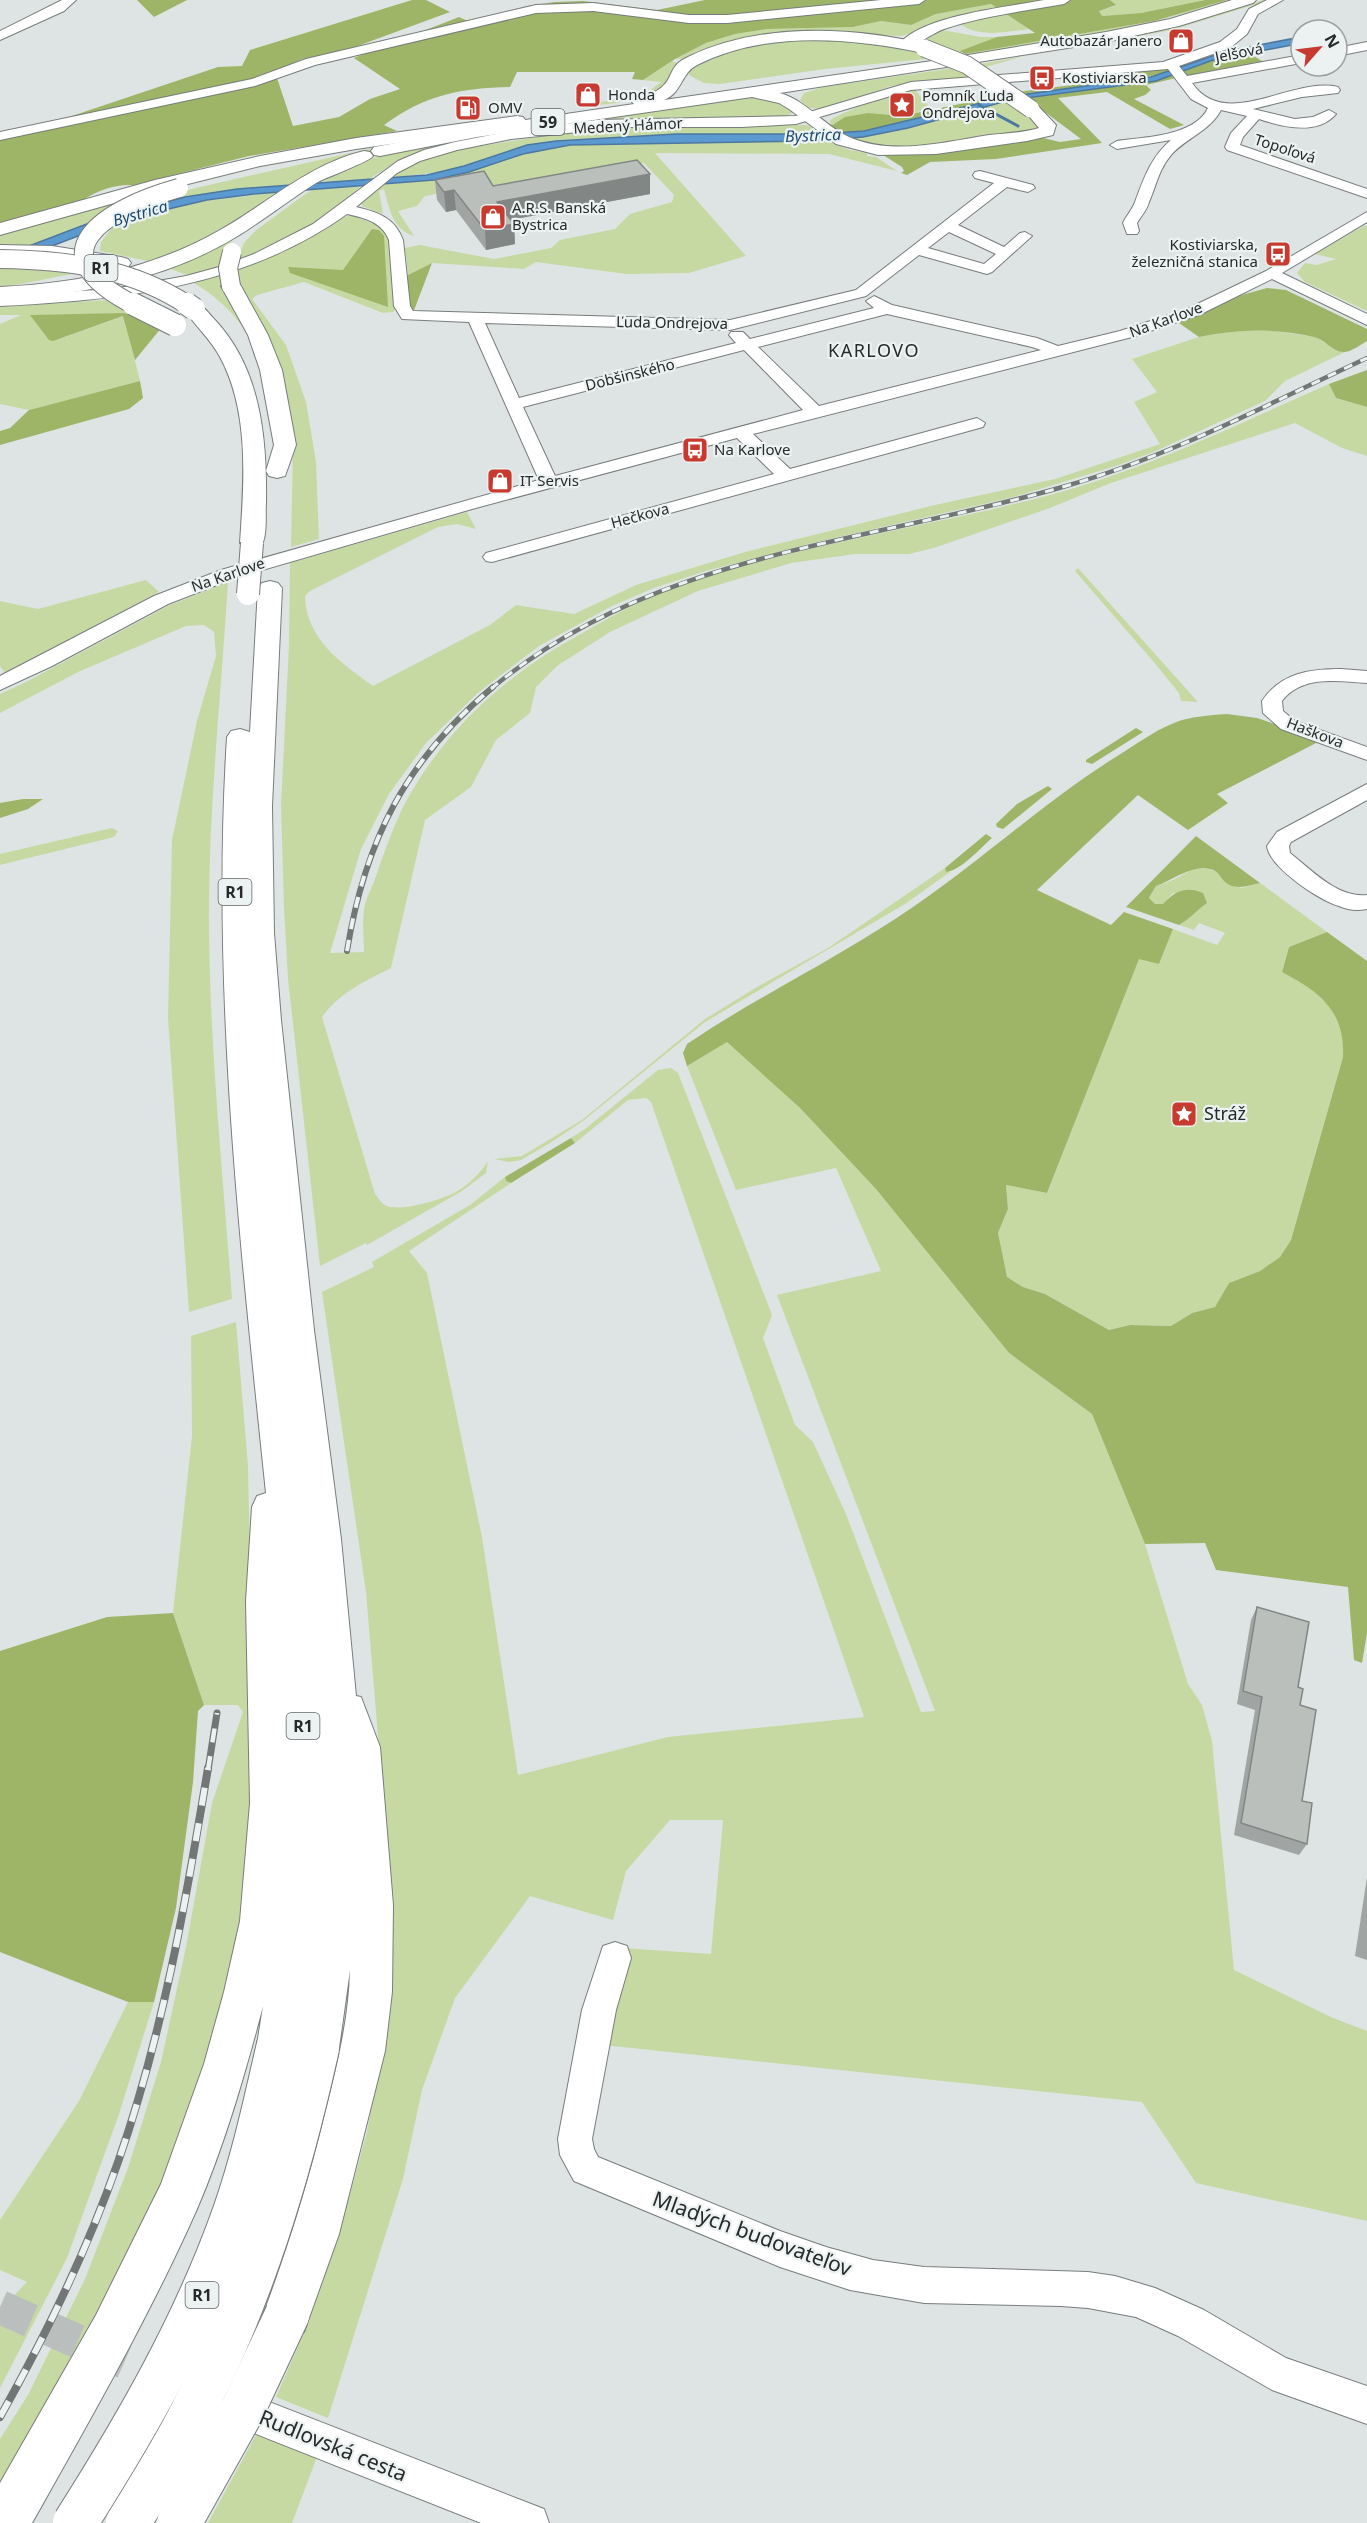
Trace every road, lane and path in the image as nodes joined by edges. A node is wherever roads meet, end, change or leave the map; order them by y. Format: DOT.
graph roads {
  1 [pos="70,0"];
  2 [pos="919,0"];
  3 [pos="1064,0"];
  4 [pos="1248,0"];
  5 [pos="1277,0"];
  6 [pos="0,36"];
  7 [pos="906,43"];
  8 [pos="1367,46"];
  9 [pos="1041,48"];
  10 [pos="1349,50"];
  11 [pos="1289,59"];
  12 [pos="686,65"];
  13 [pos="1177,72"];
  14 [pos="849,78"];
  15 [pos="792,81"];
  16 [pos="747,84"];
  17 [pos="1333,90"];
  18 [pos="668,91"];
  19 [pos="716,98"];
  20 [pos="1216,106"];
  21 [pos="1238,109"];
  22 [pos="571,114"];
  23 [pos="1329,114"];
  24 [pos="810,116"];
  25 [pos="1255,116"];
  26 [pos="517,121"];
  27 [pos="1192,130"];
  28 [pos="431,132"];
  29 [pos="0,136"];
  30 [pos="1117,144"];
  31 [pos="375,153"];
  32 [pos="980,174"];
  33 [pos="1358,176"];
  34 [pos="1004,182"];
  35 [pos="1337,184"];
  36 [pos="302,187"];
  37 [pos="1028,188"];
  38 [pos="1367,194"];
  39 [pos="344,209"];
  40 [pos="1367,216"];
  41 [pos="948,226"];
  42 [pos="0,229"];
  43 [pos="1132,231"];
  44 [pos="1025,236"];
  45 [pos="918,250"];
  46 [pos="0,251"];
  47 [pos="1006,253"];
  48 [pos="0,260"];
  49 [pos="1272,275"];
  50 [pos="0,292"];
  51 [pos="861,293"];
  52 [pos="0,301"];
  53 [pos="202,306"];
  54 [pos="887,309"];
  55 [pos="475,318"];
  56 [pos="1367,320"];
  57 [pos="730,325"];
  58 [pos="746,346"];
  59 [pos="1058,352"];
  60 [pos="515,404"];
  61 [pos="815,412"];
  62 [pos="977,423"];
  63 [pos="252,425"];
  64 [pos="741,432"];
  65 [pos="787,476"];
  66 [pos="549,483"];
  67 [pos="276,489"];
  68 [pos="263,540"];
  69 [pos="492,557"];
  70 [pos="259,591"];
  71 [pos="1367,677"];
  72 [pos="0,684"];
  73 [pos="1367,754"];
  74 [pos="1367,791"];
  75 [pos="1367,902"];
  76 [pos="274,1406"];
  77 [pos="337,1680"];
  78 [pos="615,1958"];
  79 [pos="298,2046"];
  80 [pos="138,2368"];
  81 [pos="1367,2404"];
  82 [pos="5,2523"];
  83 [pos="75,2523"];
  84 [pos="128,2523"];
  85 [pos="178,2523"];
  86 [pos="530,2523"];
  1 -- 6 [label="street"];
  2 -- 29 [label="street"];
  3 -- 7 [label="street"];
  4 -- 9 [label="main road, 59"];
  5 -- 13 [label="street"];
  7 -- 12 [label="main road"];
  7 -- 24 [label="main road, bridge"];
  8 -- 10 [label="street"];
  9 -- 14 [label="main road, 59"];
  9 -- 15 [label="main road, 59"];
  11 -- 13 [label="street, Jelšová"];
  12 -- 16 [label="main road"];
  12 -- 18 [label="main road"];
  13 -- 20 [label="street, Topoľová"];
  13 -- 24 [label="street, Medený Hámor"];
  14 -- 19 [label="main road, 59"];
  14 -- 24 [label="main road"];
  15 -- 16 [label="main road"];
  15 -- 22 [label="main road, 59"];
  16 -- 18 [label="main road"];
  17 -- 21 [label="street, Topoľová"];
  18 -- 22 [label="main road"];
  19 -- 24 [label="main road"];
  19 -- 31 [label="main road, 59"];
  20 -- 21 [label="street, Topoľová"];
  20 -- 27 [label="street"];
  21 -- 25 [label="street, Topoľová"];
  22 -- 26 [label="main road, 59"];
  23 -- 25 [label="street, Topoľová"];
  24 -- 39 [label="street, Medený Hámor"];
  25 -- 35 [label="street, Topoľová"];
  26 -- 28 [label="highway"];
  27 -- 30 [label="street"];
  27 -- 43 [label="street"];
  28 -- 42 [label="highway"];
  28 -- 63 [label="highway, bridge"];
  31 -- 36 [label="highway"];
  32 -- 34 [label="street"];
  33 -- 35 [label="street"];
  34 -- 37 [label="street"];
  34 -- 41 [label="street, Ľuda Ondrejova"];
  35 -- 38 [label="street"];
  36 -- 50 [label="highway"];
  36 -- 67 [label="highway, bridge"];
  39 -- 52 [label="street"];
  39 -- 55 [label="street, Ľuda Ondrejova"];
  40 -- 49 [label="street, Na Karlove"];
  41 -- 45 [label="street, Ľuda Ondrejova"];
  41 -- 47 [label="street"];
  44 -- 47 [label="street"];
  45 -- 47 [label="street"];
  45 -- 51 [label="street, Ľuda Ondrejova"];
  46 -- 53 [label="highway, R1"];
  48 -- 53 [label="highway, R1, bridge"];
  49 -- 56 [label="street"];
  49 -- 59 [label="street, Na Karlove"];
  51 -- 54 [label="street, Dobšinského"];
  51 -- 57 [label="street, Ľuda Ondrejova"];
  53 -- 63 [label="highway, R1"];
  53 -- 67 [label="highway, R1"];
  54 -- 58 [label="street, Dobšinského"];
  54 -- 59 [label="street, Dobšinského"];
  55 -- 57 [label="street, Ľuda Ondrejova"];
  55 -- 60 [label="street"];
  57 -- 58 [label="street"];
  58 -- 60 [label="street, Dobšinského"];
  58 -- 61 [label="street"];
  59 -- 61 [label="street, Na Karlove"];
  60 -- 66 [label="street"];
  61 -- 64 [label="street, Na Karlove"];
  62 -- 65 [label="street, Hečkova"];
  63 -- 68 [label="highway, R1"];
  64 -- 65 [label="street"];
  64 -- 66 [label="street, Na Karlove"];
  65 -- 69 [label="street, Hečkova"];
  66 -- 72 [label="street, Na Karlove"];
  67 -- 68 [label="highway, R1"];
  68 -- 70 [label="highway, R1, bridge"];
  70 -- 76 [label="highway, R1"];
  70 -- 77 [label="highway, R1"];
  71 -- 73 [label="street, Haškova"];
  74 -- 75 [label="street"];
  76 -- 79 [label="highway, R1"];
  76 -- 82 [label="highway"];
  77 -- 79 [label="highway, R1"];
  77 -- 85 [label="highway, bridge"];
  78 -- 81 [label="street, Mladých budovateľov"];
  79 -- 83 [label="highway, R1, bridge"];
  79 -- 84 [label="highway, R1, bridge"];
  80 -- 86 [label="street, Rudlovská cesta"];
}
